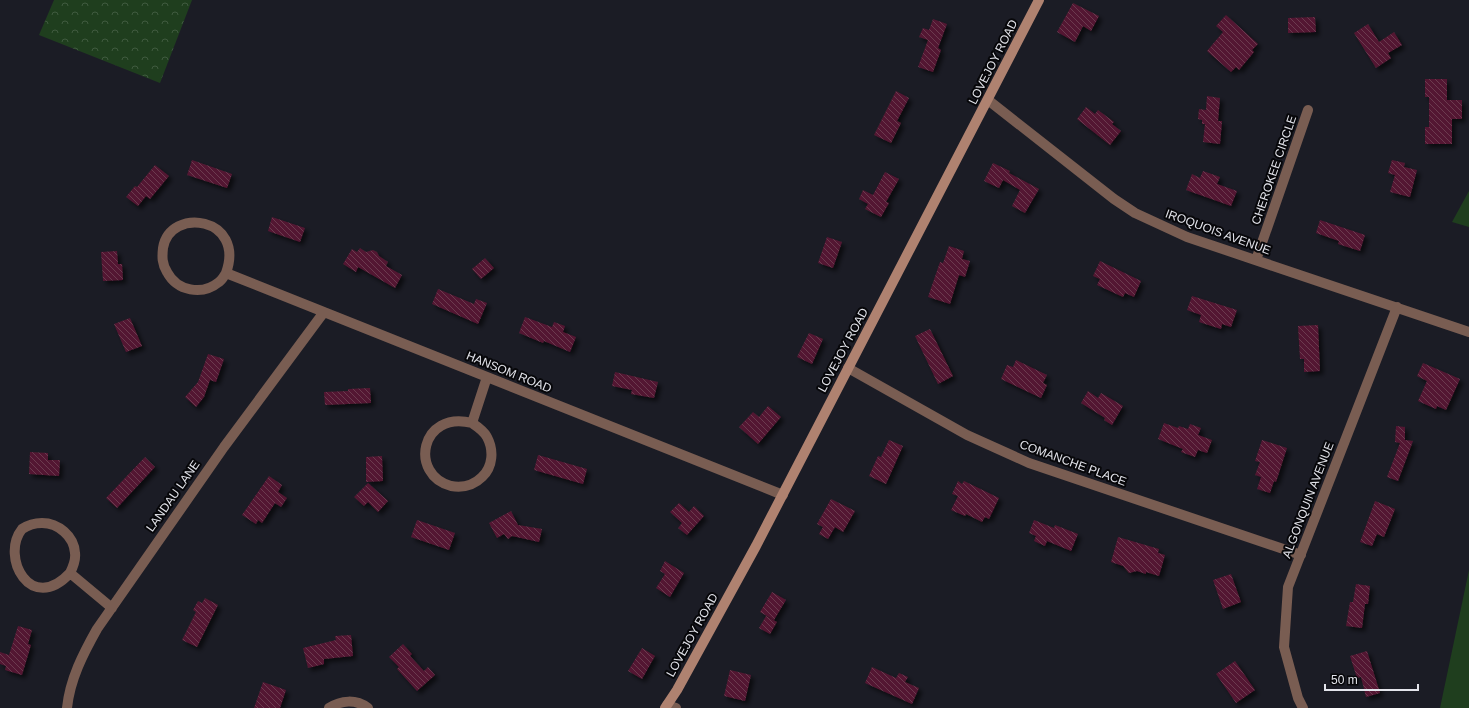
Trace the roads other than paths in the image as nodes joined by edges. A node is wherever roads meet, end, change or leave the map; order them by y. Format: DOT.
graph roads {
  1 [pos="1039,0"];
  2 [pos="988,100"];
  3 [pos="1308,110"];
  4 [pos="1256,260"];
  5 [pos="226,272"];
  6 [pos="1397,307"];
  7 [pos="324,312"];
  8 [pos="1469,332"];
  9 [pos="848,368"];
  10 [pos="487,377"];
  11 [pos="472,423"];
  12 [pos="782,495"];
  13 [pos="1301,555"];
  14 [pos="70,573"];
  15 [pos="112,608"];
  16 [pos="670,707"];
  17 [pos="67,708"];
  18 [pos="329,708"];
  19 [pos="368,708"];
  20 [pos="1303,708"];
  1 -- 2 [label="main road, LOVEJOY ROAD"];
  2 -- 4 [label="street, IROQUOIS AVENUE"];
  2 -- 9 [label="main road, LOVEJOY ROAD"];
  3 -- 4 [label="street, CHEROKEE CIRCLE"];
  4 -- 6 [label="street, IROQUOIS AVENUE"];
  5 -- 5 [label="street"];
  5 -- 7 [label="street, HANSOM ROAD"];
  6 -- 8 [label="street, IROQUOIS AVENUE"];
  6 -- 13 [label="street, ALGONQUIN AVENUE"];
  7 -- 10 [label="street, HANSOM ROAD"];
  7 -- 15 [label="street, LANDAU LANE"];
  9 -- 12 [label="main road, LOVEJOY ROAD"];
  9 -- 13 [label="street, COMANCHE PLACE"];
  10 -- 11 [label="street"];
  10 -- 12 [label="street, HANSOM ROAD"];
  11 -- 11 [label="street"];
  12 -- 16 [label="main road, LOVEJOY ROAD"];
  13 -- 20 [label="street, ALGONQUIN AVENUE"];
  14 -- 14 [label="street"];
  14 -- 15 [label="street"];
  15 -- 17 [label="street, LANDAU LANE"];
  18 -- 19 [label="street"];
}
